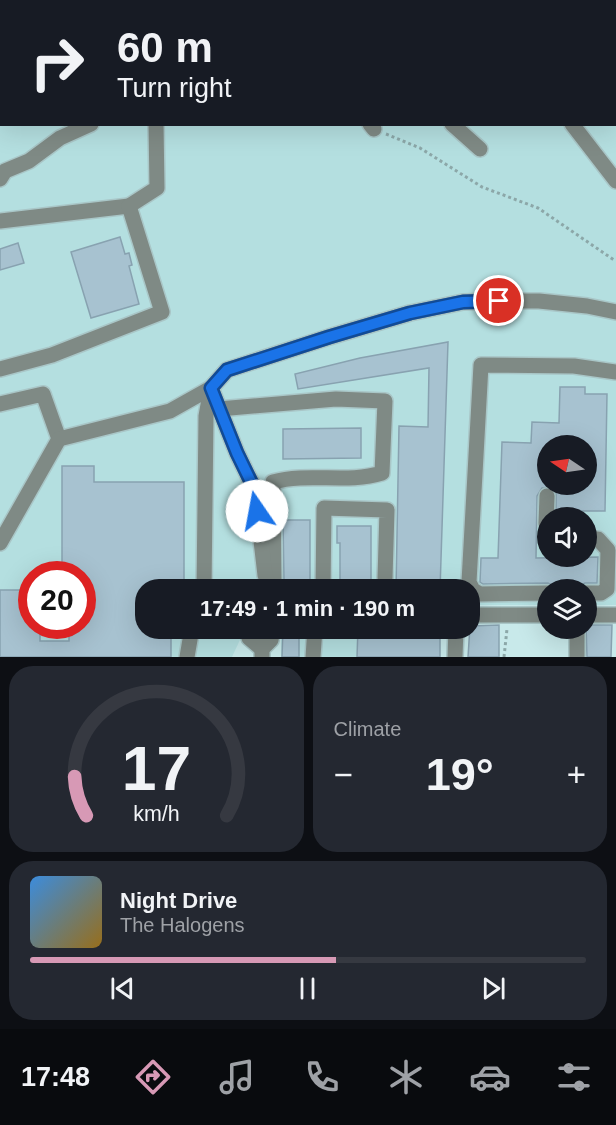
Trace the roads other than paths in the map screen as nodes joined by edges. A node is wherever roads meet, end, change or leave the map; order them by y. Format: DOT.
graph roads {
  1 [pos="87,126"];
  2 [pos="156,126"];
  3 [pos="454,126"];
  4 [pos="580,128"];
  5 [pos="480,149"];
  6 [pos="0,180"];
  7 [pos="616,181"];
  8 [pos="129,206"];
  9 [pos="0,221"];
  10 [pos="616,312"];
  11 [pos="0,369"];
  12 [pos="616,372"];
  13 [pos="211,388"];
  14 [pos="0,404"];
  15 [pos="219,409"];
  16 [pos="59,439"];
  17 [pos="547,496"];
  18 [pos="547,507"];
  19 [pos="597,539"];
  20 [pos="0,543"];
  21 [pos="385,578"];
  22 [pos="204,579"];
  23 [pos="266,579"];
  24 [pos="267,579"];
  25 [pos="322,579"];
  26 [pos="470,579"];
  27 [pos="597,593"];
  28 [pos="480,594"];
  29 [pos="537,594"];
  30 [pos="480,615"];
  31 [pos="537,615"];
  32 [pos="597,615"];
  33 [pos="616,615"];
  34 [pos="190,639"];
  35 [pos="250,639"];
  36 [pos="271,639"];
  37 [pos="314,639"];
  38 [pos="456,639"];
  39 [pos="578,639"];
  40 [pos="262,653"];
  41 [pos="187,657"];
  42 [pos="313,657"];
  43 [pos="456,657"];
  44 [pos="577,657"];
  1 -- 6 [label="lane"];
  2 -- 8 [label="lane"];
  3 -- 5 [label="lane"];
  4 -- 7 [label="lane"];
  8 -- 9 [label="lane"];
  8 -- 11 [label="lane"];
  10 -- 13 [label="lane"];
  12 -- 26 [label="lane"];
  13 -- 15 [label="lane"];
  13 -- 16 [label="lane"];
  13 -- 22 [label="lane"];
  14 -- 16 [label="lane"];
  15 -- 23 [label="lane"];
  15 -- 24 [label="lane"];
  16 -- 20 [label="lane"];
  17 -- 18 [label="lane"];
  19 -- 27 [label="lane"];
  21 -- 25 [label="lane"];
  28 -- 29 [label="lane"];
  30 -- 31 [label="lane"];
  32 -- 33 [label="lane"];
  34 -- 41 [label="lane"];
  35 -- 40 [label="lane"];
  36 -- 40 [label="lane"];
  37 -- 42 [label="lane"];
  38 -- 43 [label="lane"];
  39 -- 44 [label="lane"];
}
